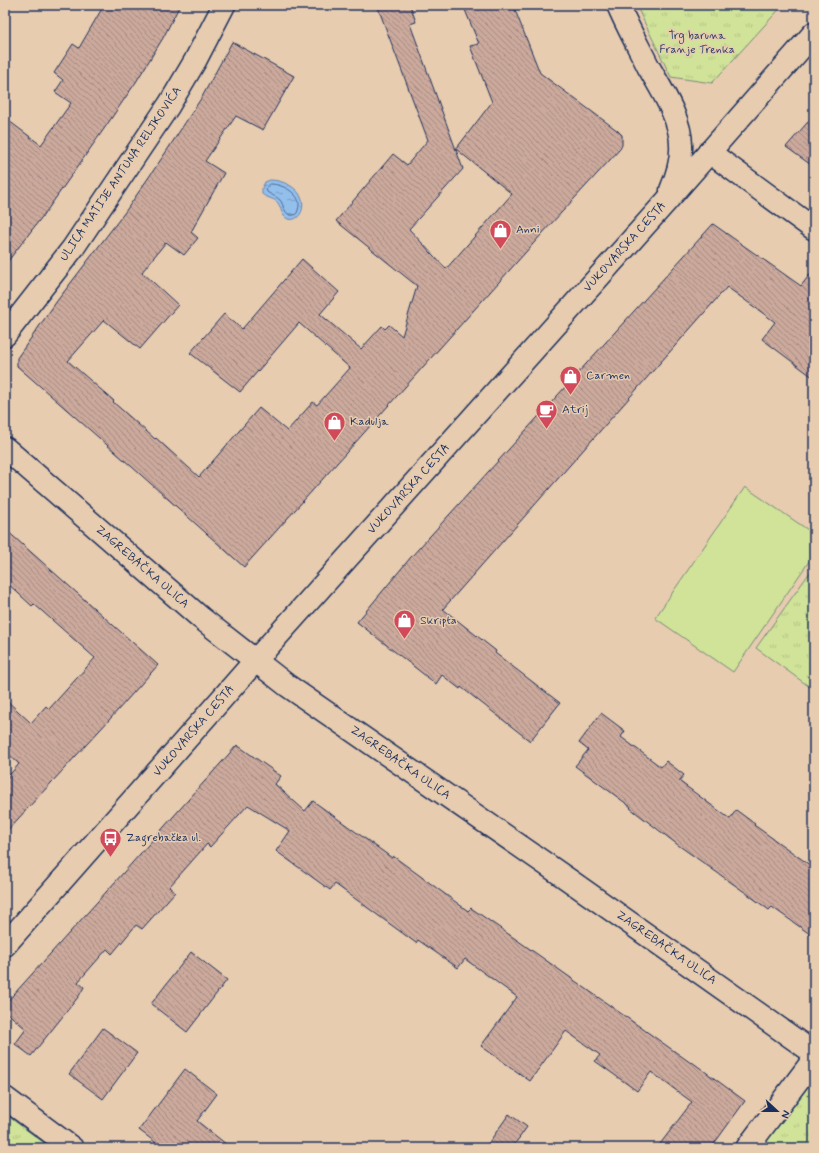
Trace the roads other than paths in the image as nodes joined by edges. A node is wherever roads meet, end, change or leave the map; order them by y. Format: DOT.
graph roads {
  1 [pos="224,5"];
  2 [pos="618,5"];
  3 [pos="814,33"];
  4 [pos="709,152"];
  5 [pos="664,204"];
  6 [pos="814,229"];
  7 [pos="5,335"];
  8 [pos="5,448"];
  9 [pos="255,661"];
  10 [pos="5,945"];
  11 [pos="814,1053"];
  12 [pos="814,1059"];
  13 [pos="5,1098"];
  14 [pos="72,1148"];
  15 [pos="747,1148"];
  1 -- 7 [label="street, ULICA MATIJE ANTUNA RELJKOVIĆA"];
  2 -- 5 [label="street"];
  3 -- 4 [label="street, VUKOVARSKA CESTA"];
  4 -- 5 [label="street, VUKOVARSKA CESTA"];
  4 -- 6 [label="street"];
  5 -- 9 [label="street, VUKOVARSKA CESTA"];
  8 -- 9 [label="street, ZAGREBAČKA ULICA"];
  9 -- 10 [label="street, VUKOVARSKA CESTA"];
  9 -- 11 [label="street, ZAGREBAČKA ULICA"];
  12 -- 15 [label="street"];
  13 -- 14 [label="street"];
}
